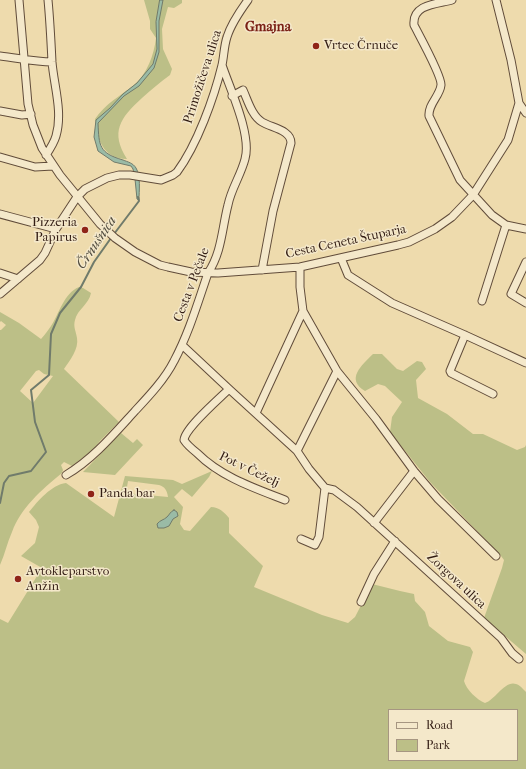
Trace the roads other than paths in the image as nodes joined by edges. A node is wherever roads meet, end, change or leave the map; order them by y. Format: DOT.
graph roads {
  1 [pos="19,0"];
  2 [pos="48,0"];
  3 [pos="248,0"];
  4 [pos="452,0"];
  5 [pos="496,0"];
  6 [pos="0,56"];
  7 [pos="24,60"];
  8 [pos="52,62"];
  9 [pos="222,65"];
  10 [pos="232,96"];
  11 [pos="519,103"];
  12 [pos="0,111"];
  13 [pos="526,112"];
  14 [pos="31,114"];
  15 [pos="46,155"];
  16 [pos="0,157"];
  17 [pos="53,166"];
  18 [pos="473,195"];
  19 [pos="77,197"];
  20 [pos="0,214"];
  21 [pos="506,225"];
  22 [pos="56,229"];
  23 [pos="526,229"];
  24 [pos="341,258"];
  25 [pos="526,262"];
  26 [pos="300,267"];
  27 [pos="262,270"];
  28 [pos="0,273"];
  29 [pos="208,273"];
  30 [pos="18,279"];
  31 [pos="0,294"];
  32 [pos="482,301"];
  33 [pos="526,303"];
  34 [pos="303,311"];
  35 [pos="466,335"];
  36 [pos="182,345"];
  37 [pos="526,363"];
  38 [pos="337,371"];
  39 [pos="229,389"];
  40 [pos="493,394"];
  41 [pos="256,413"];
  42 [pos="298,451"];
  43 [pos="414,471"];
  44 [pos="66,475"];
  45 [pos="325,488"];
  46 [pos="285,500"];
  47 [pos="374,523"];
  48 [pos="301,539"];
  49 [pos="394,541"];
  50 [pos="496,556"];
  51 [pos="362,602"];
  52 [pos="520,659"];
  1 -- 7 [label="street, Cesta Ceneta Štuparja"];
  2 -- 8 [label="street"];
  3 -- 9 [label="street, Primožičeva ulica"];
  4 -- 18 [label="street"];
  5 -- 11 [label="street, Cesta Ceneta Štuparja"];
  6 -- 7 [label="street"];
  7 -- 8 [label="street"];
  7 -- 14 [label="street, Cesta Ceneta Štuparja"];
  8 -- 15 [label="street"];
  9 -- 10 [label="street, Cesta v Pečale"];
  9 -- 19 [label="street, Primožičeva ulica"];
  10 -- 27 [label="street, Cesta Ceneta Štuparja"];
  10 -- 29 [label="street, Cesta v Pečale"];
  11 -- 13 [label="street"];
  11 -- 18 [label="street, Cesta Ceneta Štuparja"];
  12 -- 14 [label="street"];
  14 -- 15 [label="street, Cesta Ceneta Štuparja"];
  15 -- 17 [label="street, Cesta Ceneta Štuparja"];
  16 -- 17 [label="street"];
  17 -- 19 [label="street, Cesta Ceneta Štuparja"];
  18 -- 21 [label="street"];
  18 -- 24 [label="street, Cesta Ceneta Štuparja"];
  19 -- 22 [label="street, Primožičeva ulica"];
  19 -- 29 [label="street, Cesta Ceneta Štuparja"];
  20 -- 22 [label="street"];
  21 -- 23 [label="street"];
  21 -- 32 [label="street"];
  22 -- 30 [label="street, Primožičeva ulica"];
  24 -- 26 [label="street, Cesta Ceneta Štuparja"];
  24 -- 35 [label="street"];
  25 -- 33 [label="street"];
  26 -- 27 [label="street, Cesta Ceneta Štuparja"];
  26 -- 34 [label="street"];
  27 -- 29 [label="street, Cesta Ceneta Štuparja"];
  28 -- 30 [label="street"];
  29 -- 36 [label="street, Cesta v Pečale"];
  30 -- 31 [label="street, Primožičeva ulica"];
  34 -- 38 [label="street"];
  34 -- 41 [label="street"];
  35 -- 37 [label="street"];
  35 -- 40 [label="street"];
  36 -- 39 [label="street, Žorgova ulica"];
  36 -- 44 [label="street, Cesta v Pečale"];
  38 -- 42 [label="street"];
  38 -- 43 [label="street"];
  39 -- 41 [label="street, Žorgova ulica"];
  39 -- 46 [label="street, Pot v Čeželj"];
  41 -- 42 [label="street, Žorgova ulica"];
  42 -- 45 [label="street, Žorgova ulica"];
  43 -- 47 [label="street"];
  43 -- 50 [label="street"];
  45 -- 47 [label="street, Žorgova ulica"];
  45 -- 48 [label="street"];
  47 -- 49 [label="street, Žorgova ulica"];
  49 -- 51 [label="street"];
  49 -- 52 [label="street, Žorgova ulica"];
}
